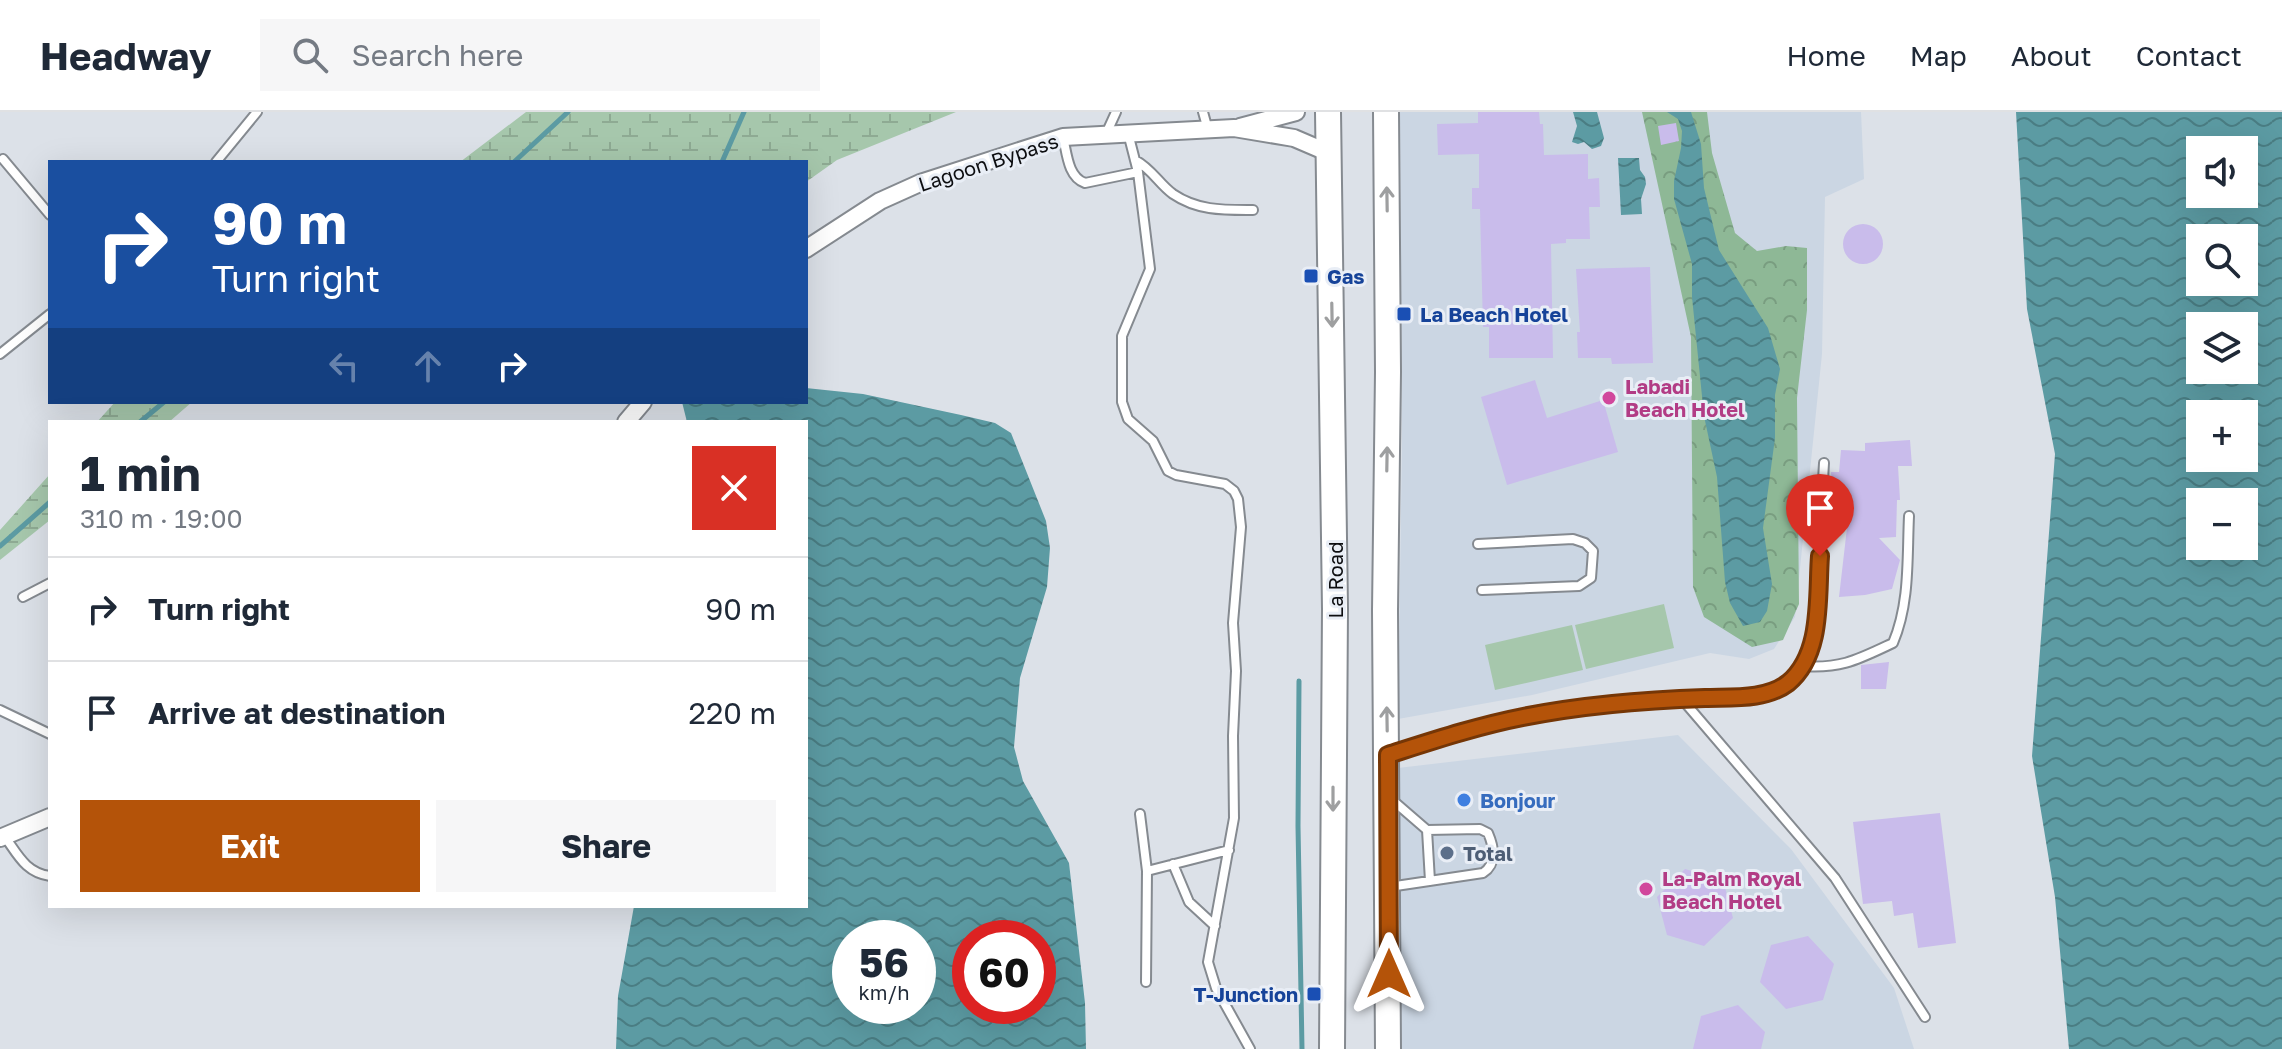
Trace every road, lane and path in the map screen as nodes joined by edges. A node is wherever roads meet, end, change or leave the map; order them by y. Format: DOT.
graph roads {
  1 [pos="257,112"];
  2 [pos="1116,112"];
  3 [pos="1203,112"];
  4 [pos="1296,112"];
  5 [pos="1328,112"];
  6 [pos="1386,112"];
  7 [pos="1254,117"];
  8 [pos="1234,128"];
  9 [pos="1208,130"];
  10 [pos="1128,132"];
  11 [pos="1106,134"];
  12 [pos="1063,137"];
  13 [pos="1329,153"];
  14 [pos="3,159"];
  15 [pos="218,160"];
  16 [pos="1135,160"];
  17 [pos="1138,172"];
  18 [pos="1253,210"];
  19 [pos="48,213"];
  20 [pos="808,248"];
  21 [pos="48,316"];
  22 [pos="0,354"];
  23 [pos="641,404"];
  24 [pos="628,420"];
  25 [pos="1824,463"];
  26 [pos="1909,516"];
  27 [pos="1478,544"];
  28 [pos="48,584"];
  29 [pos="1482,590"];
  30 [pos="23,597"];
  31 [pos="1801,666"];
  32 [pos="1681,698"];
  33 [pos="0,710"];
  34 [pos="48,733"];
  35 [pos="1388,755"];
  36 [pos="1388,797"];
  37 [pos="1140,814"];
  38 [pos="48,818"];
  39 [pos="1427,830"];
  40 [pos="2,837"];
  41 [pos="1229,850"];
  42 [pos="1173,864"];
  43 [pos="1147,871"];
  44 [pos="48,876"];
  45 [pos="1430,881"];
  46 [pos="1389,887"];
  47 [pos="1215,926"];
  48 [pos="1146,982"];
  49 [pos="1925,1017"];
  50 [pos="1250,1049"];
  51 [pos="1332,1049"];
  52 [pos="1388,1049"];
  1 -- 15 [label="lane"];
  2 -- 11 [label="lane"];
  3 -- 9 [label="lane"];
  4 -- 7 [label="street, Lagoon Bypass"];
  5 -- 13 [label="main road, La Road"];
  35 -- 6 [label="main road, one-way"];
  7 -- 8 [label="street, Lagoon Bypass"];
  8 -- 9 [label="street, Lagoon Bypass"];
  8 -- 13 [label="street, Lagoon Bypass"];
  9 -- 10 [label="street, Lagoon Bypass"];
  10 -- 11 [label="street, Lagoon Bypass"];
  10 -- 16 [label="lane"];
  11 -- 12 [label="street, Lagoon Bypass"];
  12 -- 17 [label="lane"];
  12 -- 20 [label="street, Lagoon Bypass"];
  13 -- 51 [label="main road, La Road, one-way"];
  14 -- 19 [label="lane"];
  16 -- 17 [label="lane"];
  16 -- 18 [label="lane"];
  17 -- 41 [label="lane"];
  21 -- 22 [label="lane"];
  23 -- 24 [label="street"];
  25 -- 31 [label="lane"];
  26 -- 31 [label="lane"];
  27 -- 29 [label="lane"];
  28 -- 30 [label="lane"];
  31 -- 32 [label="lane"];
  32 -- 35 [label="lane"];
  32 -- 49 [label="lane"];
  33 -- 34 [label="lane"];
  35 -- 36 [label="main road"];
  36 -- 39 [label="lane"];
  36 -- 46 [label="main road"];
  37 -- 43 [label="lane"];
  38 -- 40 [label="street"];
  39 -- 45 [label="lane"];
  39 -- 45 [label="lane"];
  40 -- 44 [label="lane"];
  41 -- 42 [label="lane"];
  41 -- 47 [label="lane"];
  42 -- 43 [label="lane"];
  42 -- 47 [label="lane"];
  43 -- 48 [label="lane"];
  45 -- 46 [label="lane"];
  46 -- 52 [label="main road"];
  47 -- 50 [label="lane"];
}
